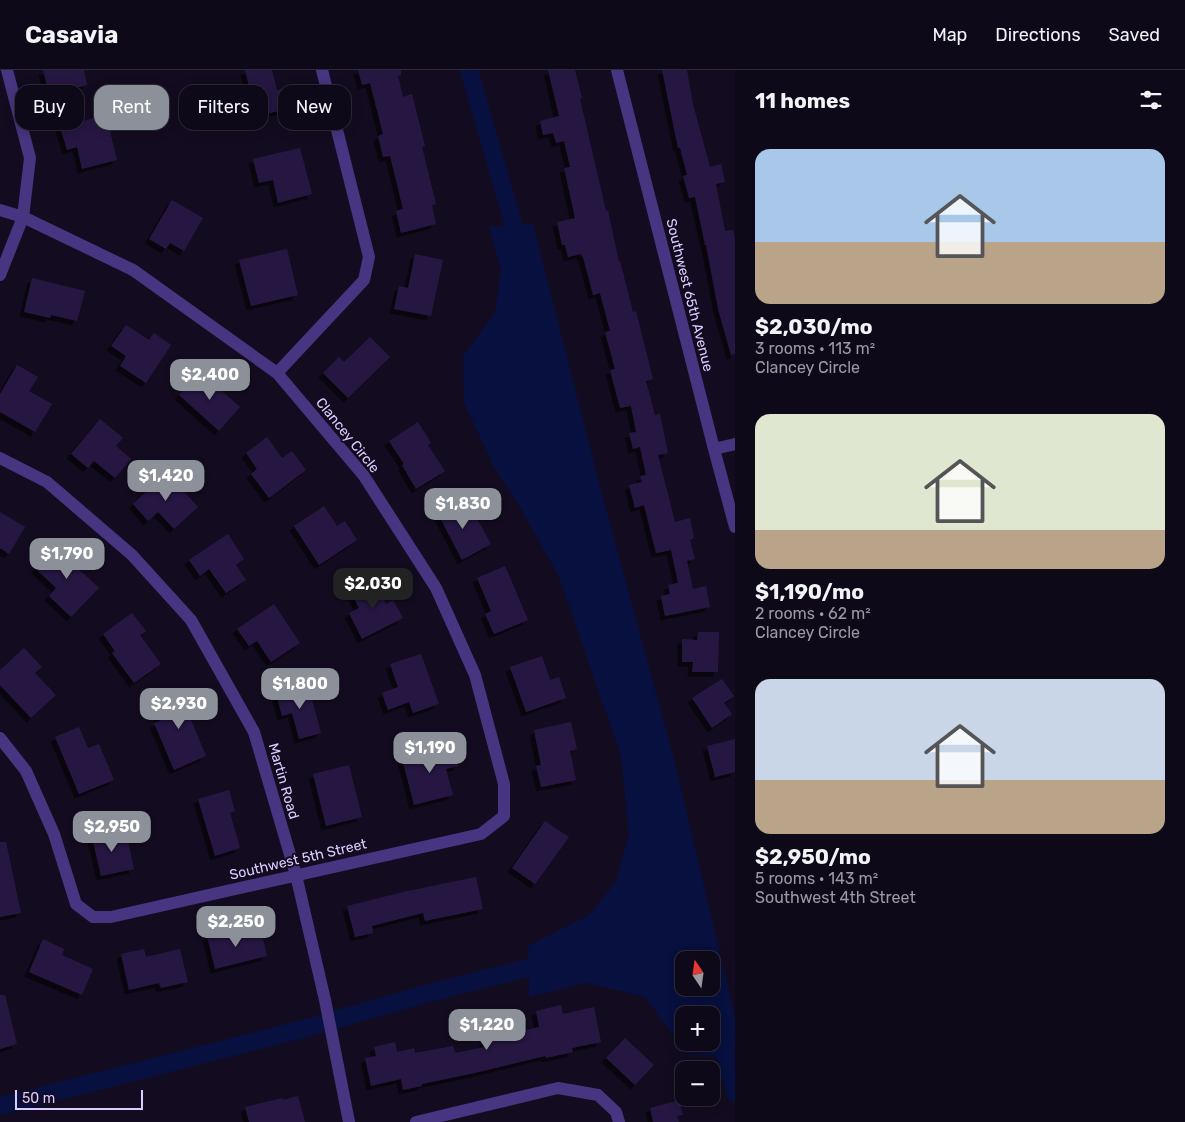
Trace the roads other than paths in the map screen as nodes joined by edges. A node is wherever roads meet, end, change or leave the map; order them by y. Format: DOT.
graph roads {
  1 [pos="7,70"];
  2 [pos="322,70"];
  3 [pos="617,70"];
  4 [pos="0,210"];
  5 [pos="24,216"];
  6 [pos="0,275"];
  7 [pos="277,373"];
  8 [pos="735,444"];
  9 [pos="714,449"];
  10 [pos="0,458"];
  11 [pos="735,527"];
  12 [pos="0,738"];
  13 [pos="504,816"];
  14 [pos="296,875"];
  15 [pos="349,1122"];
  16 [pos="416,1122"];
  17 [pos="619,1122"];
  1 -- 5 [label="street"];
  2 -- 7 [label="street"];
  3 -- 9 [label="street, Southwest 65th Avenue"];
  4 -- 5 [label="street, Clancey Circle"];
  5 -- 6 [label="street"];
  5 -- 7 [label="street, Clancey Circle"];
  7 -- 13 [label="street, Clancey Circle"];
  8 -- 9 [label="street"];
  9 -- 11 [label="street, Southwest 65th Avenue"];
  10 -- 14 [label="street, Martin Road"];
  12 -- 14 [label="street, Southwest 5th Street"];
  13 -- 14 [label="street, Southwest 5th Street"];
  14 -- 15 [label="street, Martin Road"];
  16 -- 17 [label="street"];
}
